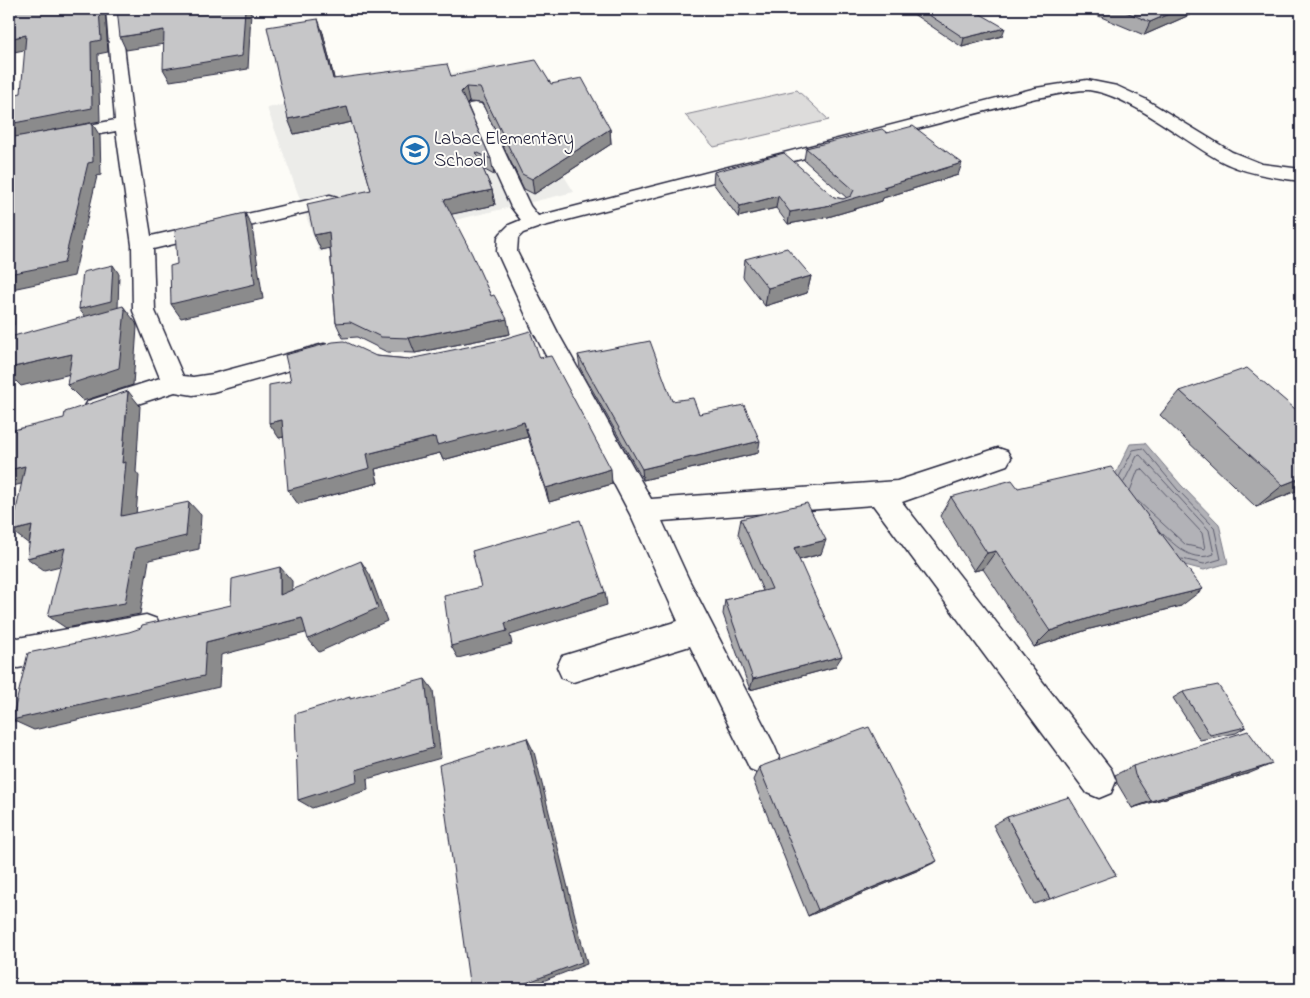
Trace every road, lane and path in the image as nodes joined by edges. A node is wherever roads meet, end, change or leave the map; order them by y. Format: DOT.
graph roads {
  1 [pos="113,9"];
  2 [pos="475,108"];
  3 [pos="124,124"];
  4 [pos="9,146"];
  5 [pos="1301,175"];
  6 [pos="330,201"];
  7 [pos="533,223"];
  8 [pos="142,245"];
  9 [pos="348,347"];
  10 [pos="174,383"];
  11 [pos="73,416"];
  12 [pos="998,458"];
  13 [pos="879,493"];
  14 [pos="643,511"];
  15 [pos="146,629"];
  16 [pos="698,629"];
  17 [pos="9,650"];
  18 [pos="573,667"];
  19 [pos="762,757"];
  20 [pos="1099,781"];
  1 -- 3 [label="street"];
  2 -- 7 [label="street"];
  3 -- 4 [label="street"];
  3 -- 8 [label="street"];
  5 -- 7 [label="street"];
  6 -- 8 [label="street"];
  7 -- 14 [label="street"];
  8 -- 10 [label="street"];
  9 -- 10 [label="street"];
  10 -- 11 [label="street"];
  12 -- 13 [label="street"];
  13 -- 14 [label="street"];
  13 -- 20 [label="street"];
  14 -- 16 [label="street"];
  15 -- 17 [label="street"];
  16 -- 18 [label="street"];
  16 -- 19 [label="street"];
}
